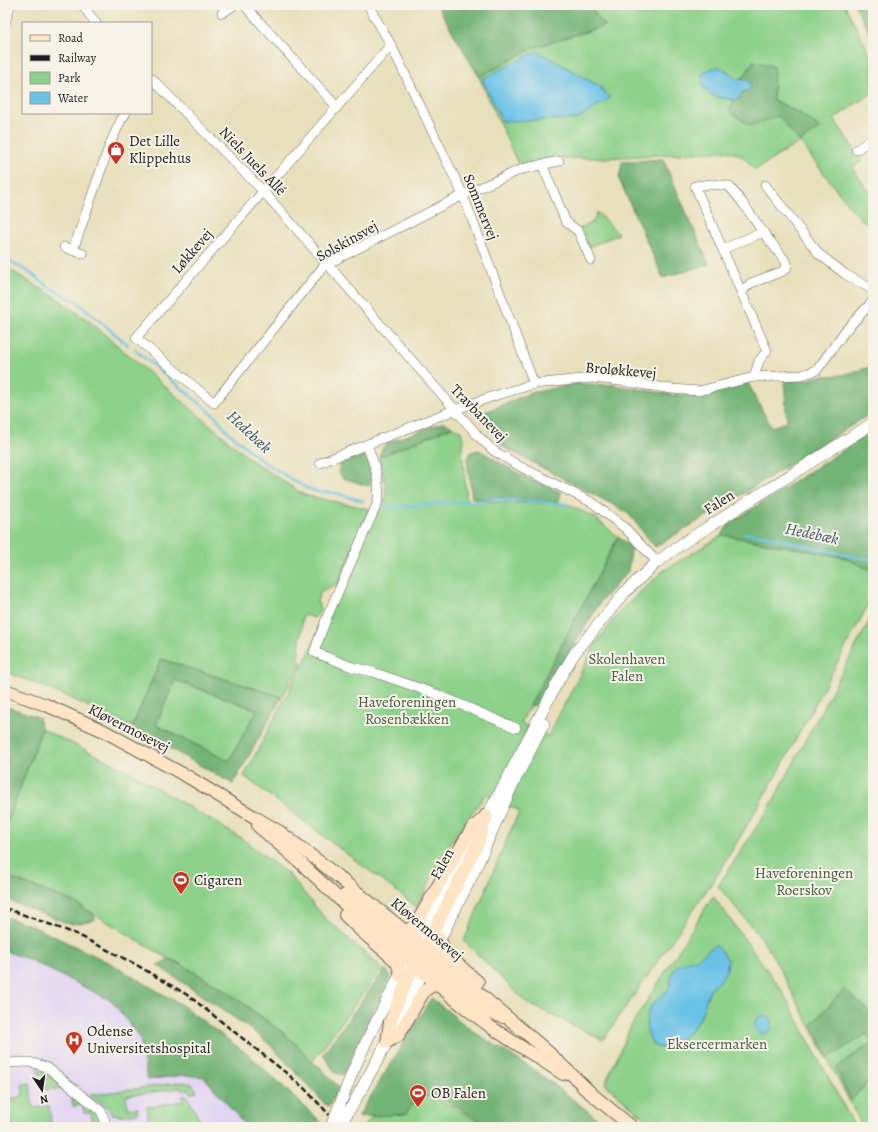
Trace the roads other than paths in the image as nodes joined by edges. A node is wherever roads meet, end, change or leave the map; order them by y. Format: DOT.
graph roads {
  1 [pos="10,5"];
  2 [pos="82,5"];
  3 [pos="234,5"];
  4 [pos="244,5"];
  5 [pos="368,5"];
  6 [pos="222,13"];
  7 [pos="95,22"];
  8 [pos="5,24"];
  9 [pos="391,45"];
  10 [pos="152,81"];
  11 [pos="337,107"];
  12 [pos="125,114"];
  13 [pos="873,138"];
  14 [pos="856,150"];
  15 [pos="559,161"];
  16 [pos="542,164"];
  17 [pos="765,185"];
  18 [pos="263,191"];
  19 [pos="463,195"];
  20 [pos="763,232"];
  21 [pos="64,247"];
  22 [pos="723,249"];
  23 [pos="74,250"];
  24 [pos="83,254"];
  25 [pos="591,260"];
  26 [pos="327,264"];
  27 [pos="873,290"];
  28 [pos="742,291"];
  29 [pos="873,301"];
  30 [pos="754,376"];
  31 [pos="534,384"];
  32 [pos="214,403"];
  33 [pos="454,410"];
  34 [pos="873,423"];
  35 [pos="367,445"];
  36 [pos="320,463"];
  37 [pos="657,562"];
  38 [pos="597,626"];
  39 [pos="5,690"];
  40 [pos="516,728"];
  41 [pos="234,805"];
  42 [pos="486,815"];
  43 [pos="302,864"];
  44 [pos="404,931"];
  45 [pos="440,940"];
  46 [pos="420,957"];
  47 [pos="400,975"];
  48 [pos="439,985"];
  49 [pos="510,1019"];
  50 [pos="387,1042"];
  51 [pos="5,1063"];
  52 [pos="589,1091"];
  53 [pos="106,1127"];
  54 [pos="332,1127"];
  55 [pos="338,1127"];
  56 [pos="632,1127"];
  1 -- 8 [label="street"];
  2 -- 7 [label="street"];
  3 -- 6 [label="street"];
  4 -- 11 [label="street"];
  5 -- 9 [label="street"];
  9 -- 11 [label="street, Løkkevej"];
  9 -- 19 [label="street, Sommervej"];
  10 -- 18 [label="street, Niels Juels Allé"];
  11 -- 18 [label="street, Løkkevej"];
  12 -- 23 [label="street"];
  13 -- 14 [label="street"];
  15 -- 16 [label="street, Solskinsvej"];
  16 -- 19 [label="street, Solskinsvej"];
  16 -- 25 [label="street"];
  17 -- 27 [label="street"];
  18 -- 26 [label="street, Niels Juels Allé"];
  18 -- 32 [label="street, Løkkevej"];
  19 -- 26 [label="street, Solskinsvej"];
  19 -- 31 [label="street, Sommervej"];
  20 -- 22 [label="street"];
  20 -- 22 [label="street"];
  20 -- 28 [label="street"];
  21 -- 23 [label="street"];
  22 -- 28 [label="street"];
  23 -- 24 [label="street"];
  26 -- 32 [label="street, Solskinsvej"];
  26 -- 33 [label="street, Travbanevej"];
  28 -- 30 [label="street"];
  29 -- 30 [label="street, Broløkkevej"];
  30 -- 31 [label="street, Broløkkevej"];
  31 -- 33 [label="street, Broløkkevej"];
  33 -- 35 [label="street, Broløkkevej"];
  33 -- 37 [label="street, Travbanevej"];
  34 -- 37 [label="street, Falen"];
  35 -- 36 [label="street, Broløkkevej"];
  35 -- 40 [label="street"];
  37 -- 38 [label="street, Falen"];
  38 -- 42 [label="street, Falen"];
  38 -- 45 [label="street, Falen"];
  39 -- 41 [label="main road, Kløvermosevej"];
  41 -- 43 [label="main road, Kløvermosevej"];
  41 -- 44 [label="main road, Kløvermosevej"];
  42 -- 44 [label="main road"];
  42 -- 46 [label="main road"];
  43 -- 46 [label="main road, Kløvermosevej"];
  43 -- 47 [label="main road"];
  44 -- 46 [label="main road, Kløvermosevej"];
  45 -- 46 [label="street, Falen"];
  45 -- 49 [label="main road"];
  46 -- 47 [label="street, Falen"];
  46 -- 48 [label="main road, Kløvermosevej"];
  46 -- 49 [label="main road, Kløvermosevej"];
  46 -- 50 [label="main road"];
  47 -- 54 [label="street, Falen, bridge"];
  48 -- 50 [label="main road"];
  48 -- 52 [label="main road, Kløvermosevej"];
  49 -- 52 [label="main road, Kløvermosevej"];
  50 -- 55 [label="street, bridge"];
  51 -- 53 [label="street"];
  52 -- 56 [label="main road, Kløvermosevej"];
}
